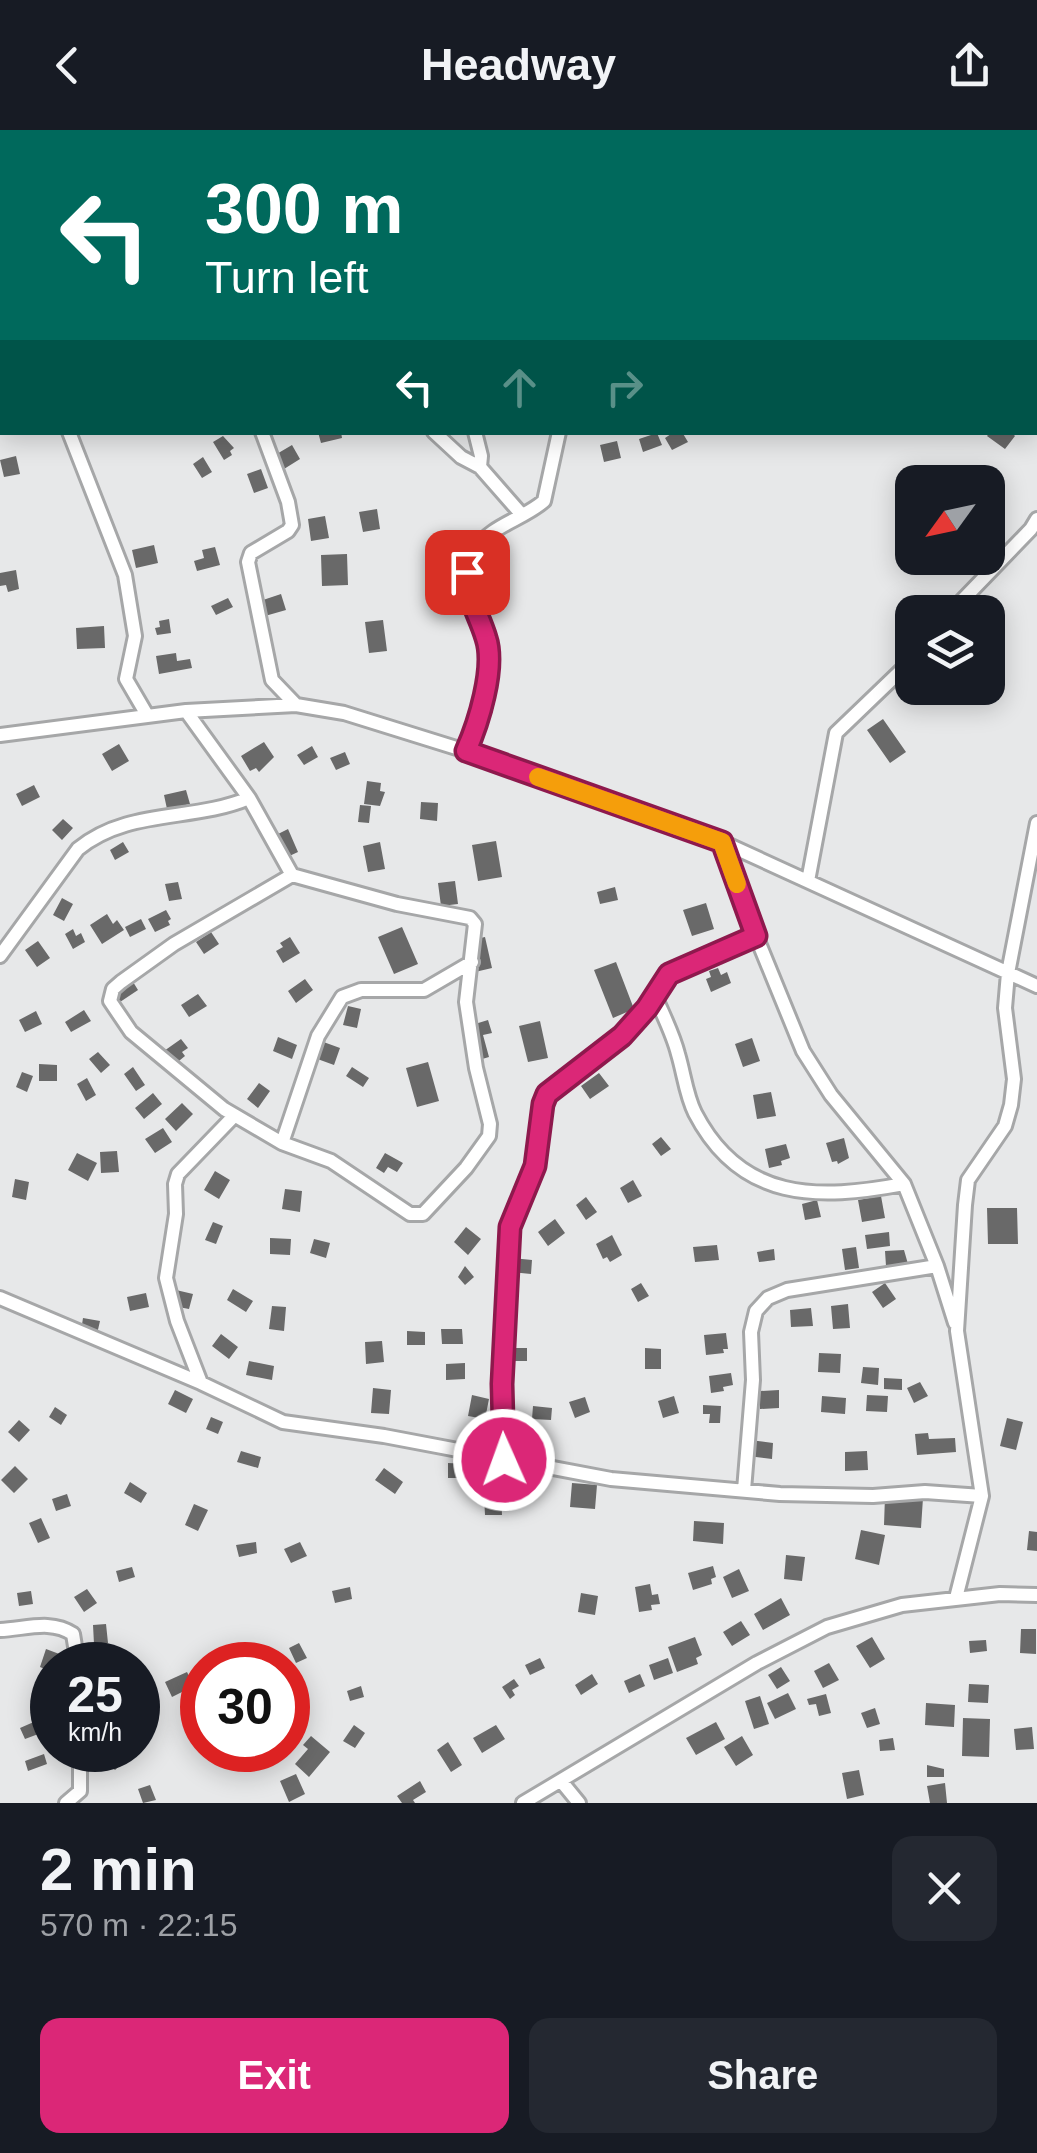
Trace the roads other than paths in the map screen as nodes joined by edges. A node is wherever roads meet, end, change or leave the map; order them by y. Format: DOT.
graph roads {
  1 [pos="70,435"];
  2 [pos="263,435"];
  3 [pos="437,435"];
  4 [pos="475,435"];
  5 [pos="557,435"];
  6 [pos="480,467"];
  7 [pos="522,515"];
  8 [pos="1037,518"];
  9 [pos="967,595"];
  10 [pos="895,676"];
  11 [pos="296,705"];
  12 [pos="186,711"];
  13 [pos="147,715"];
  14 [pos="0,735"];
  15 [pos="466,751"];
  16 [pos="250,798"];
  17 [pos="1037,824"];
  18 [pos="722,842"];
  19 [pos="292,875"];
  20 [pos="808,881"];
  21 [pos="756,936"];
  22 [pos="0,956"];
  23 [pos="472,962"];
  24 [pos="1008,973"];
  25 [pos="1037,986"];
  26 [pos="655,996"];
  27 [pos="234,1116"];
  28 [pos="282,1142"];
  29 [pos="904,1184"];
  30 [pos="937,1266"];
  31 [pos="0,1298"];
  32 [pos="957,1331"];
  33 [pos="201,1383"];
  34 [pos="504,1460"];
  35 [pos="744,1490"];
  36 [pos="982,1496"];
  37 [pos="1037,1595"];
  38 [pos="956,1598"];
  39 [pos="0,1630"];
  40 [pos="74,1642"];
  41 [pos="80,1772"];
  42 [pos="561,1782"];
  43 [pos="66,1803"];
  44 [pos="524,1803"];
  45 [pos="579,1803"];
  1 -- 13 [label="street"];
  2 -- 11 [label="street"];
  3 -- 6 [label="street"];
  4 -- 6 [label="street"];
  5 -- 7 [label="street"];
  6 -- 7 [label="street"];
  7 -- 15 [label="street"];
  8 -- 9 [label="street"];
  10 -- 20 [label="street"];
  11 -- 12 [label="street"];
  11 -- 15 [label="street"];
  12 -- 13 [label="street"];
  12 -- 16 [label="street"];
  13 -- 14 [label="street"];
  15 -- 18 [label="street"];
  16 -- 19 [label="street"];
  16 -- 22 [label="street"];
  17 -- 24 [label="street"];
  18 -- 20 [label="street"];
  18 -- 21 [label="street"];
  19 -- 23 [label="street"];
  19 -- 27 [label="street"];
  20 -- 24 [label="street"];
  21 -- 26 [label="street"];
  21 -- 29 [label="street"];
  23 -- 28 [label="street"];
  23 -- 28 [label="street"];
  24 -- 25 [label="street"];
  24 -- 32 [label="street"];
  26 -- 29 [label="street"];
  26 -- 34 [label="street"];
  27 -- 28 [label="street"];
  27 -- 33 [label="street"];
  29 -- 30 [label="street"];
  30 -- 32 [label="street"];
  30 -- 35 [label="street"];
  31 -- 33 [label="street"];
  32 -- 36 [label="street"];
  33 -- 34 [label="street"];
  34 -- 35 [label="street"];
  35 -- 36 [label="street"];
  36 -- 38 [label="street"];
  37 -- 38 [label="street"];
  38 -- 42 [label="street"];
  39 -- 40 [label="street"];
  41 -- 43 [label="street"];
  42 -- 44 [label="street"];
  42 -- 45 [label="street"];
}
